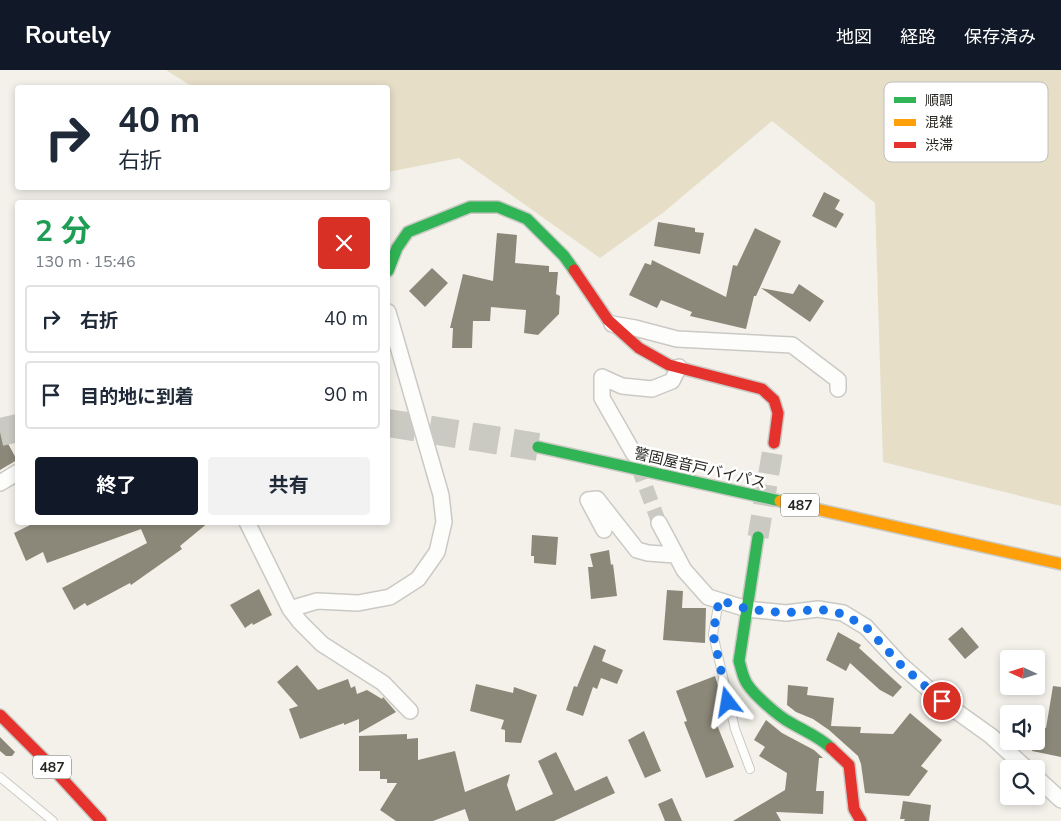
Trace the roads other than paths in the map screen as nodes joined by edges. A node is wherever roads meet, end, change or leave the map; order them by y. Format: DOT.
graph roads {
  1 [pos="390,265"];
  2 [pos="390,319"];
  3 [pos="612,324"];
  4 [pos="679,367"];
  5 [pos="838,389"];
  6 [pos="774,443"];
  7 [pos="538,447"];
  8 [pos="634,454"];
  9 [pos="15,474"];
  10 [pos="0,484"];
  11 [pos="659,523"];
  12 [pos="248,525"];
  13 [pos="604,530"];
  14 [pos="758,537"];
  15 [pos="675,555"];
  16 [pos="1061,564"];
  17 [pos="719,600"];
  18 [pos="290,609"];
  19 [pos="747,609"];
  20 [pos="410,711"];
  21 [pos="0,715"];
  22 [pos="1017,760"];
  23 [pos="750,769"];
  24 [pos="0,778"];
  25 [pos="1045,785"];
  26 [pos="1061,800"];
  27 [pos="53,821"];
  28 [pos="101,821"];
  29 [pos="861,821"];
  1 -- 3 [label="main road"];
  2 -- 18 [label="street"];
  3 -- 4 [label="main road"];
  3 -- 5 [label="street"];
  4 -- 6 [label="main road"];
  4 -- 8 [label="street"];
  7 -- 16 [label="main road, 警固屋音戸バイパス / 487"];
  9 -- 10 [label="street"];
  11 -- 15 [label="street"];
  12 -- 18 [label="street"];
  13 -- 15 [label="street"];
  14 -- 19 [label="main road"];
  15 -- 17 [label="street"];
  17 -- 19 [label="street"];
  17 -- 23 [label="lane"];
  18 -- 20 [label="street"];
  19 -- 22 [label="street"];
  19 -- 29 [label="main road"];
  21 -- 28 [label="main road, 487"];
  24 -- 27 [label="lane"];
  25 -- 26 [label="street"];
}
